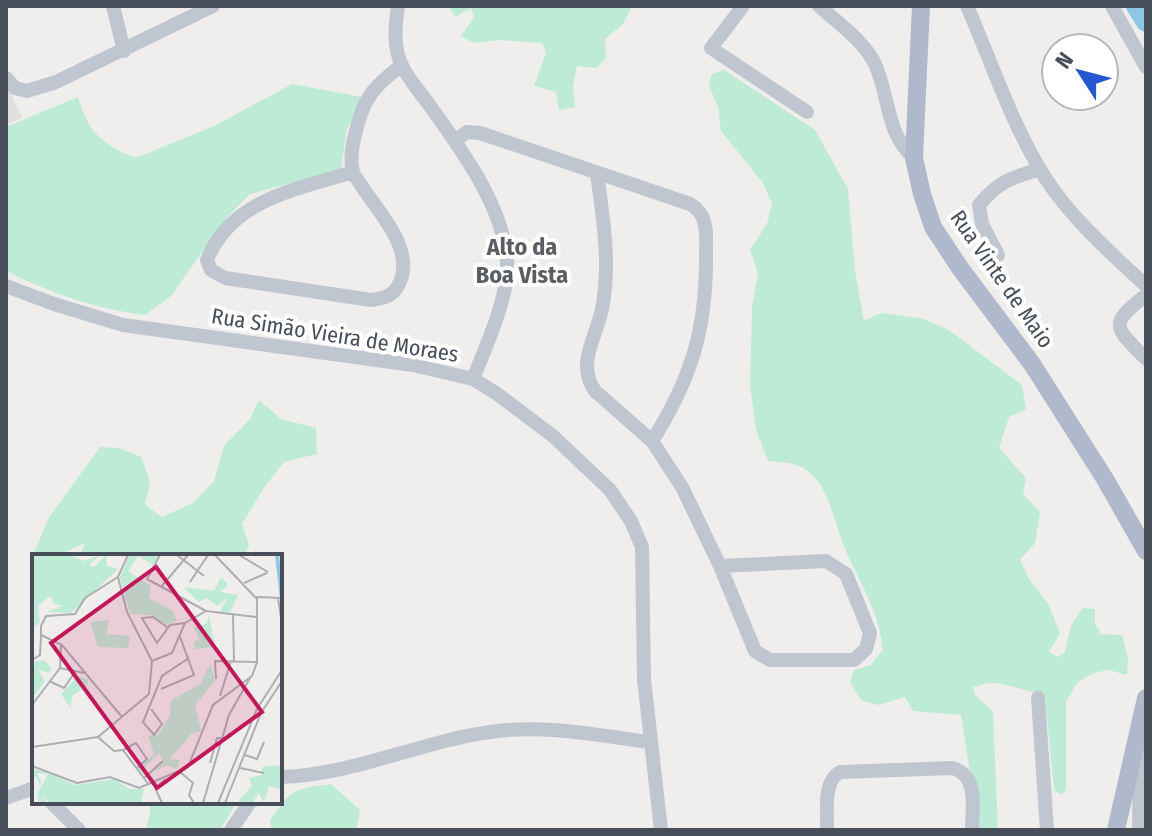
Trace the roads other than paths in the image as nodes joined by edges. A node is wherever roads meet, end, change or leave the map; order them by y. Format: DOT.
graph roads {
  1 [pos="113,6"];
  2 [pos="213,6"];
  3 [pos="398,6"];
  4 [pos="743,6"];
  5 [pos="819,6"];
  6 [pos="921,6"];
  7 [pos="967,6"];
  8 [pos="1112,6"];
  9 [pos="124,51"];
  10 [pos="402,65"];
  11 [pos="1146,67"];
  12 [pos="7,81"];
  13 [pos="807,112"];
  14 [pos="455,141"];
  15 [pos="914,158"];
  16 [pos="1040,169"];
  17 [pos="353,172"];
  18 [pos="597,173"];
  19 [pos="998,255"];
  20 [pos="6,286"];
  21 [pos="1146,286"];
  22 [pos="1146,295"];
  23 [pos="1146,359"];
  24 [pos="473,379"];
  25 [pos="652,441"];
  26 [pos="1146,551"];
  27 [pos="720,566"];
  28 [pos="1038,698"];
  29 [pos="1146,698"];
  30 [pos="1141,720"];
  31 [pos="649,742"];
  32 [pos="282,777"];
  33 [pos="32,789"];
  34 [pos="6,798"];
  35 [pos="53,804"];
  36 [pos="249,804"];
  37 [pos="236,827"];
  38 [pos="79,830"];
  39 [pos="661,830"];
  40 [pos="827,830"];
  41 [pos="972,830"];
  42 [pos="1047,830"];
  43 [pos="1116,830"];
  44 [pos="1139,830"];
  1 -- 9 [label="street"];
  2 -- 9 [label="street"];
  3 -- 10 [label="street"];
  4 -- 13 [label="street"];
  5 -- 15 [label="street"];
  6 -- 15 [label="main road, Rua Vinte de Maio"];
  7 -- 16 [label="street"];
  8 -- 11 [label="street"];
  9 -- 12 [label="street"];
  10 -- 14 [label="street"];
  10 -- 17 [label="street"];
  14 -- 18 [label="street"];
  14 -- 24 [label="street"];
  15 -- 26 [label="main road, Rua Vinte de Maio"];
  16 -- 19 [label="street"];
  16 -- 21 [label="street"];
  17 -- 17 [label="street"];
  18 -- 25 [label="street"];
  18 -- 25 [label="street"];
  20 -- 24 [label="street, Rua Simão Vieira de Moraes"];
  22 -- 23 [label="street"];
  24 -- 31 [label="street, Rua Simão Vieira de Moraes"];
  25 -- 27 [label="street"];
  27 -- 27 [label="street"];
  28 -- 42 [label="street"];
  29 -- 30 [label="main road"];
  30 -- 43 [label="main road"];
  30 -- 44 [label="street"];
  31 -- 32 [label="street"];
  31 -- 39 [label="street, Rua Simão Vieira de Moraes"];
  33 -- 34 [label="street"];
  35 -- 38 [label="street"];
  36 -- 37 [label="street"];
  40 -- 41 [label="street"];
}
